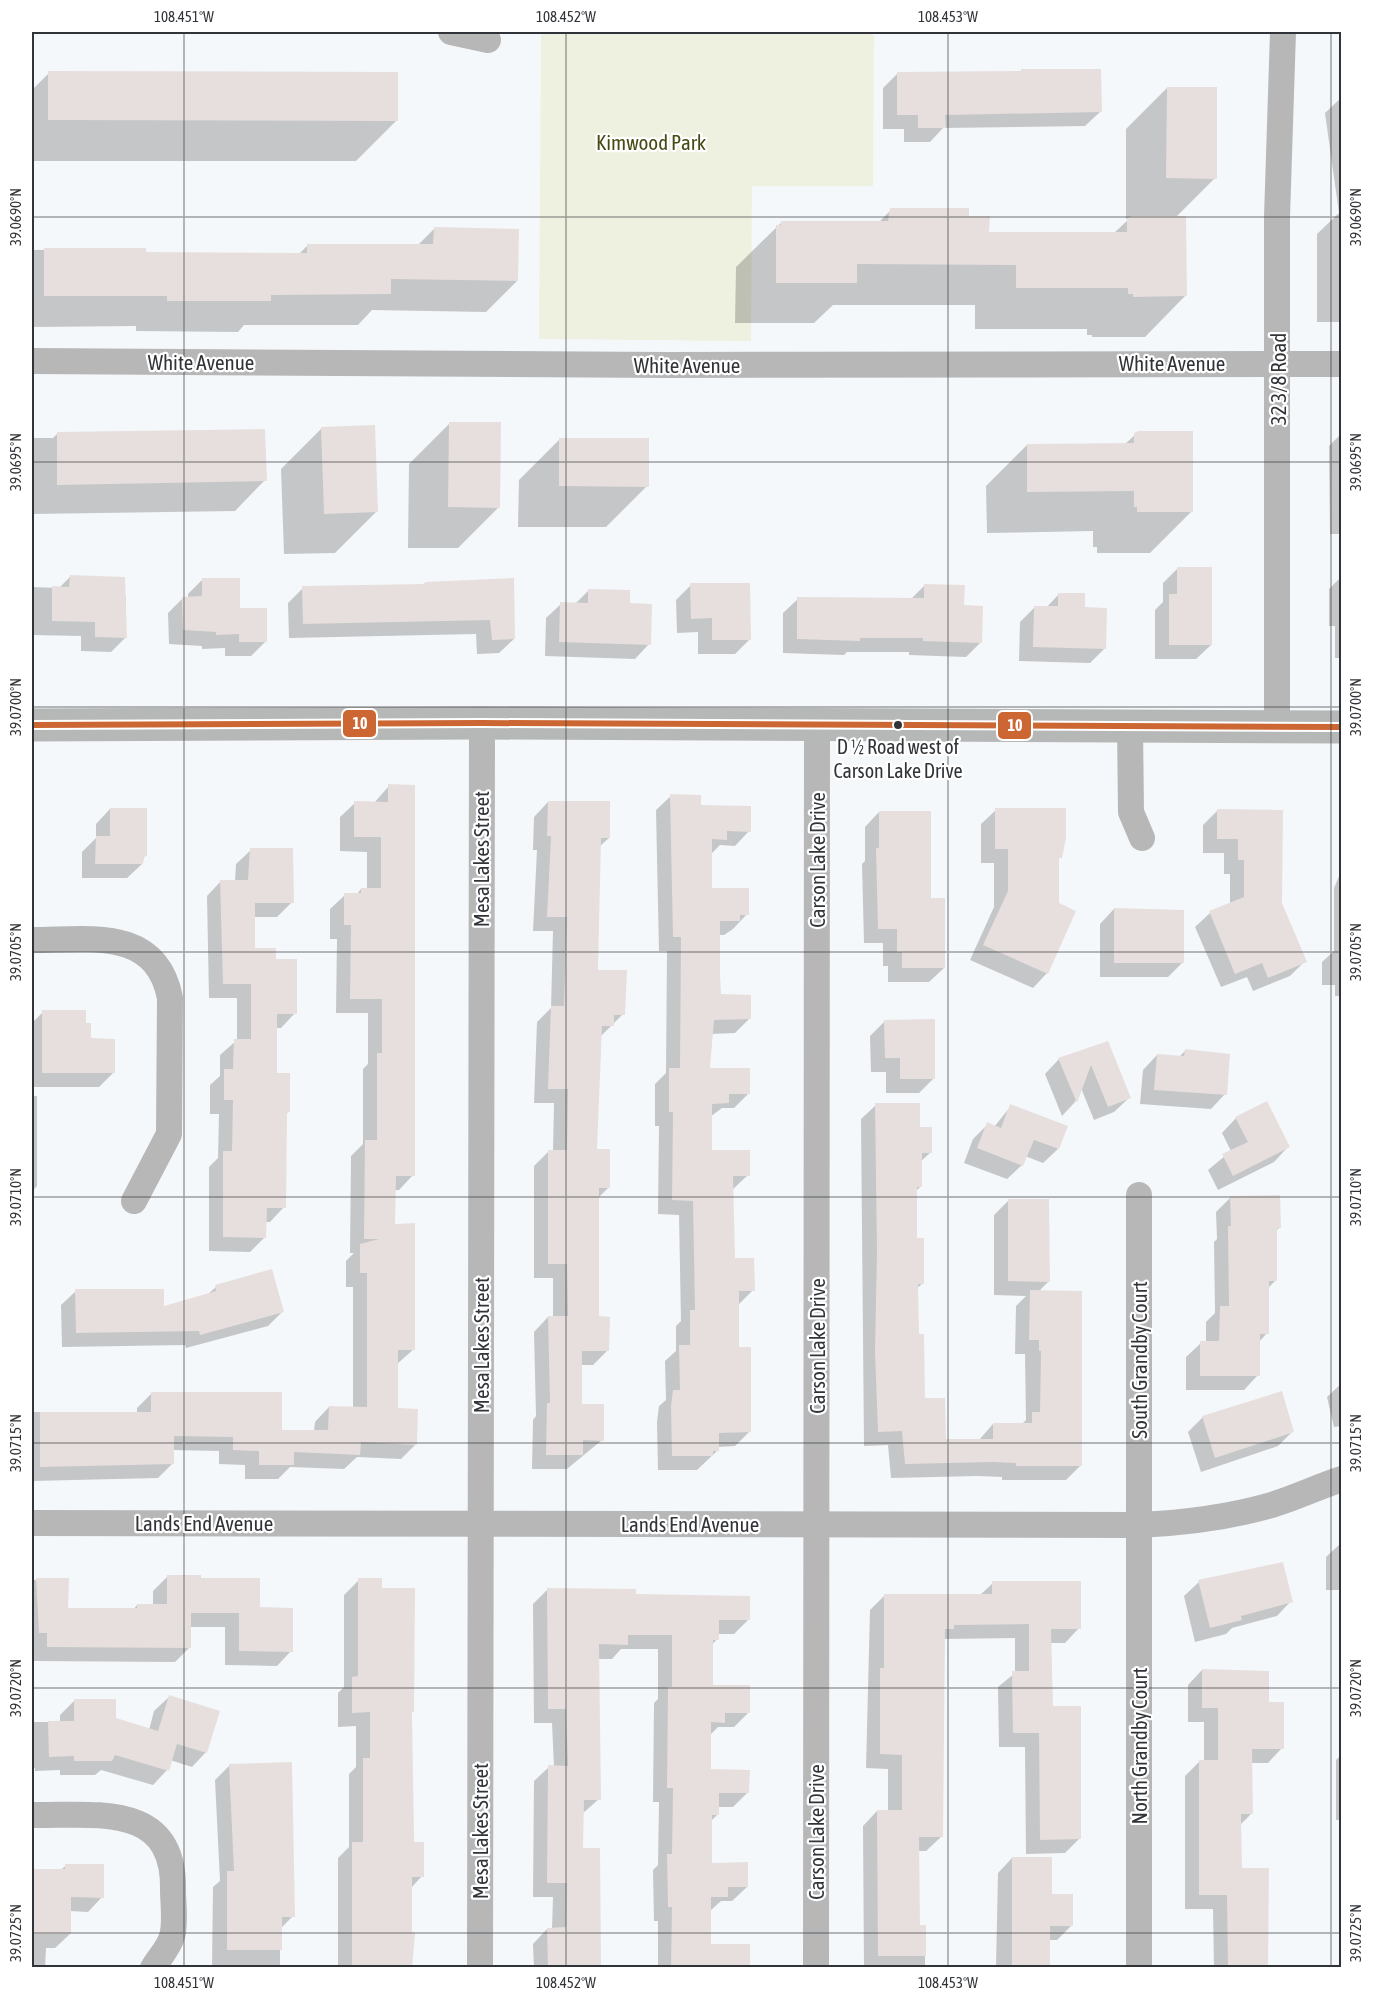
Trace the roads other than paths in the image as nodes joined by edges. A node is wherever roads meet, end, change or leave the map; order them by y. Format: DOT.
graph roads {
  1 [pos="451,32"];
  2 [pos="1283,32"];
  3 [pos="488,40"];
  4 [pos="32,361"];
  5 [pos="1279,362"];
  6 [pos="1341,364"];
  7 [pos="482,723"];
  8 [pos="32,725"];
  9 [pos="817,725"];
  10 [pos="1130,725"];
  11 [pos="1277,726"];
  12 [pos="1341,727"];
  13 [pos="1142,838"];
  14 [pos="32,940"];
  15 [pos="1139,1195"];
  16 [pos="134,1201"];
  17 [pos="1341,1479"];
  18 [pos="32,1523"];
  19 [pos="481,1524"];
  20 [pos="816,1524"];
  21 [pos="1139,1524"];
  22 [pos="32,1815"];
  23 [pos="153,1968"];
  24 [pos="480,1968"];
  25 [pos="816,1968"];
  26 [pos="1139,1968"];
  1 -- 3 [label="street"];
  2 -- 5 [label="street, 32 3/8 Road"];
  4 -- 5 [label="street, White Avenue"];
  5 -- 6 [label="street, White Avenue"];
  5 -- 11 [label="street, 32 3/8 Road"];
  7 -- 8 [label="main road"];
  7 -- 9 [label="main road"];
  7 -- 19 [label="street, Mesa Lakes Street"];
  9 -- 10 [label="main road"];
  9 -- 20 [label="street, Carson Lake Drive"];
  10 -- 11 [label="main road"];
  10 -- 13 [label="street"];
  11 -- 12 [label="main road"];
  14 -- 16 [label="street"];
  15 -- 21 [label="street, South Grandby Court"];
  17 -- 21 [label="street, Lands End Avenue"];
  18 -- 19 [label="street, Lands End Avenue"];
  19 -- 20 [label="street, Lands End Avenue"];
  19 -- 24 [label="street, Mesa Lakes Street"];
  20 -- 21 [label="street, Lands End Avenue"];
  20 -- 25 [label="street, Carson Lake Drive"];
  21 -- 26 [label="street, North Grandby Court"];
  22 -- 23 [label="street"];
}
